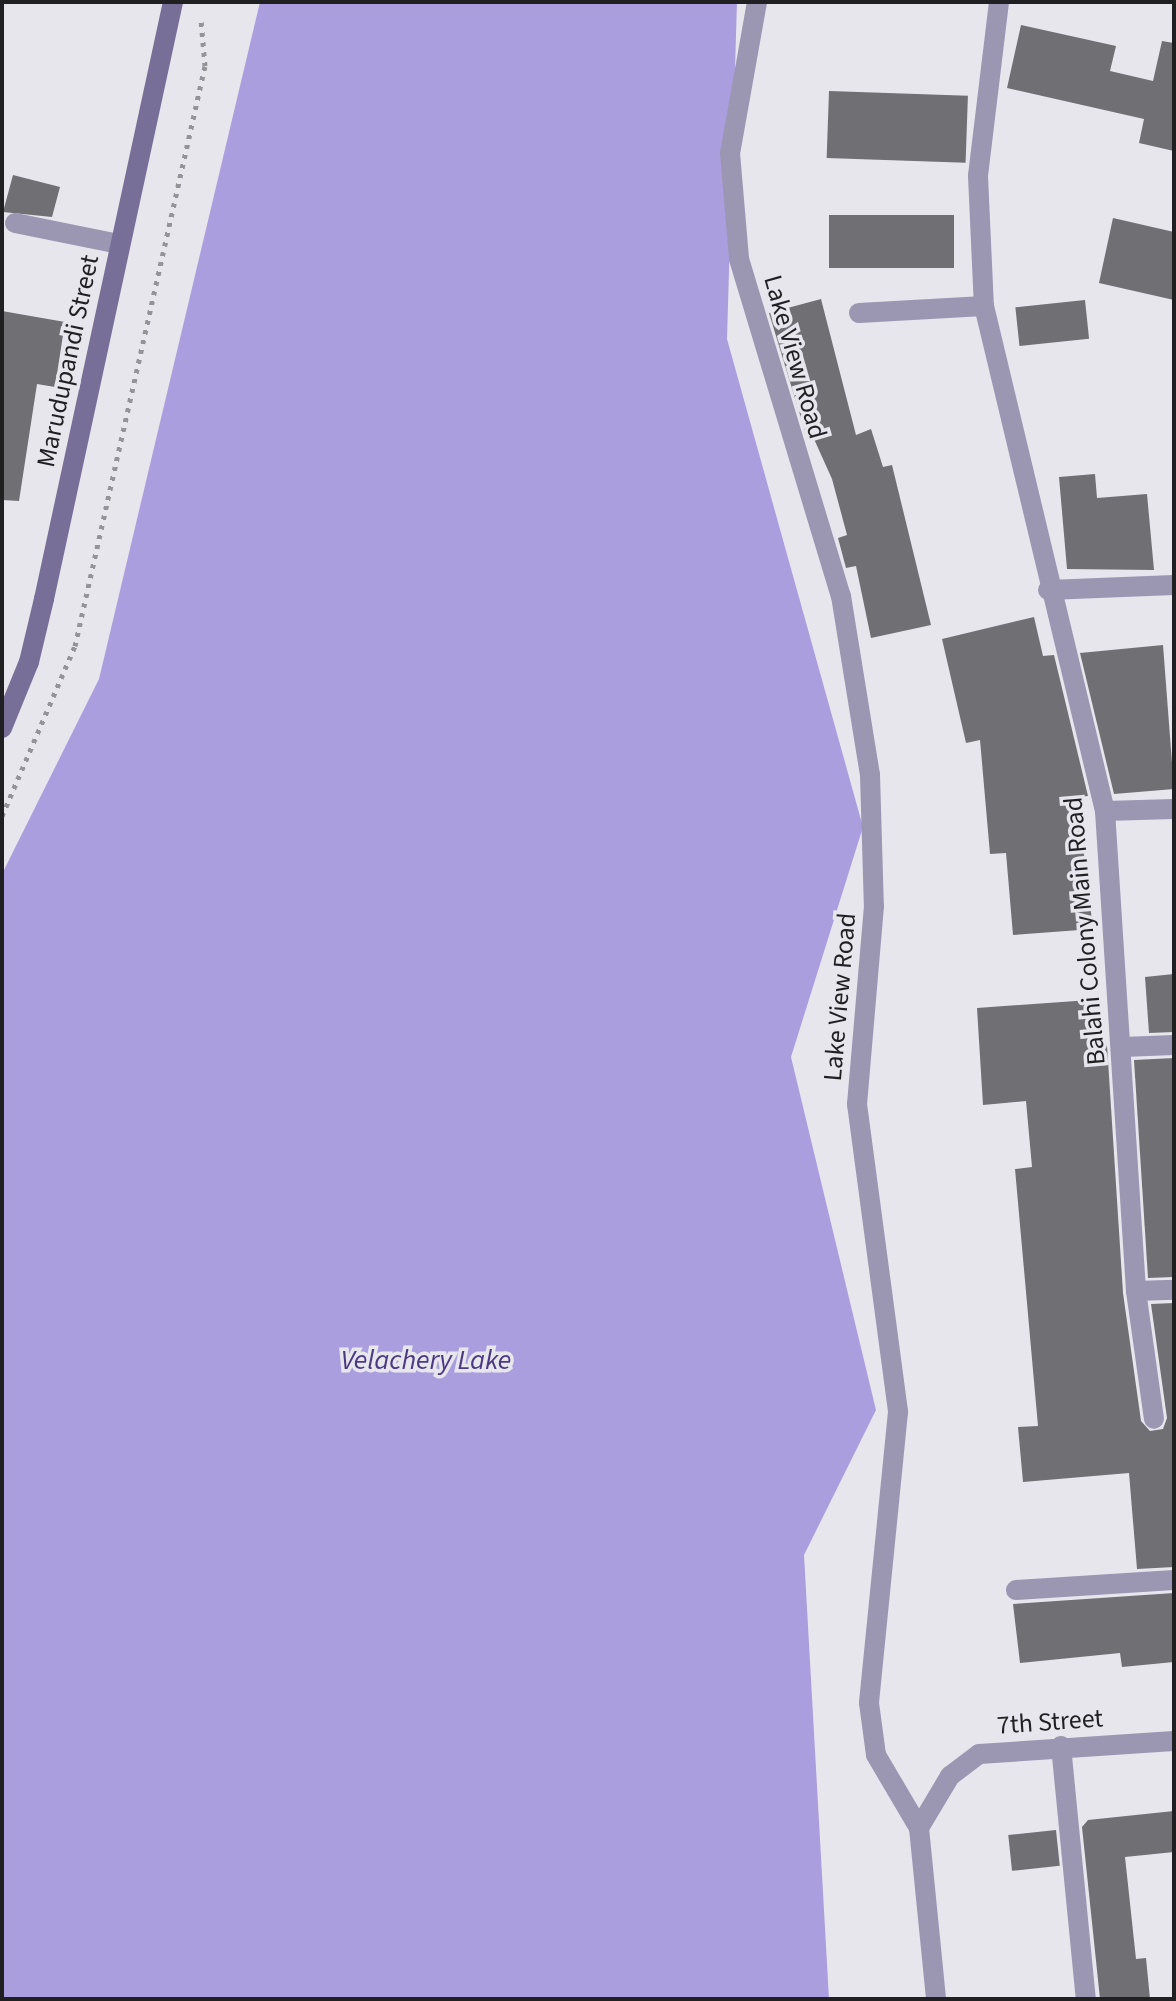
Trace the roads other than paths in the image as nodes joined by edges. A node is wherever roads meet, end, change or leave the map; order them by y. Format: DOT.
graph roads {
  1 [pos="173,2"];
  2 [pos="757,2"];
  3 [pos="999,2"];
  4 [pos="15,223"];
  5 [pos="119,244"];
  6 [pos="984,306"];
  7 [pos="859,313"];
  8 [pos="1174,585"];
  9 [pos="1048,590"];
  10 [pos="2,728"];
  11 [pos="1174,809"];
  12 [pos="1105,811"];
  13 [pos="1174,1045"];
  14 [pos="1123,1047"];
  15 [pos="1174,1290"];
  16 [pos="1136,1291"];
  17 [pos="1154,1419"];
  18 [pos="1174,1580"];
  19 [pos="1016,1590"];
  20 [pos="1174,1741"];
  21 [pos="1061,1746"];
  22 [pos="919,1828"];
  23 [pos="936,1999"];
  24 [pos="1086,1999"];
  1 -- 5 [label="street, Marudupandi Street"];
  2 -- 22 [label="street, Lake View Road"];
  3 -- 6 [label="street, Balahi Colony Main Road"];
  4 -- 5 [label="street"];
  5 -- 10 [label="street, Marudupandi Street"];
  6 -- 7 [label="street"];
  6 -- 9 [label="street, Balahi Colony Main Road"];
  8 -- 9 [label="street"];
  9 -- 12 [label="street, Balahi Colony Main Road"];
  11 -- 12 [label="street"];
  12 -- 14 [label="street, Balahi Colony Main Road"];
  13 -- 14 [label="street"];
  14 -- 16 [label="street, Balahi Colony Main Road"];
  15 -- 16 [label="street"];
  16 -- 17 [label="street, Balahi Colony Main Road"];
  18 -- 19 [label="street"];
  20 -- 21 [label="street, 7th Street"];
  21 -- 22 [label="street, 7th Street"];
  21 -- 24 [label="street"];
  22 -- 23 [label="street, Lake View Road"];
}
